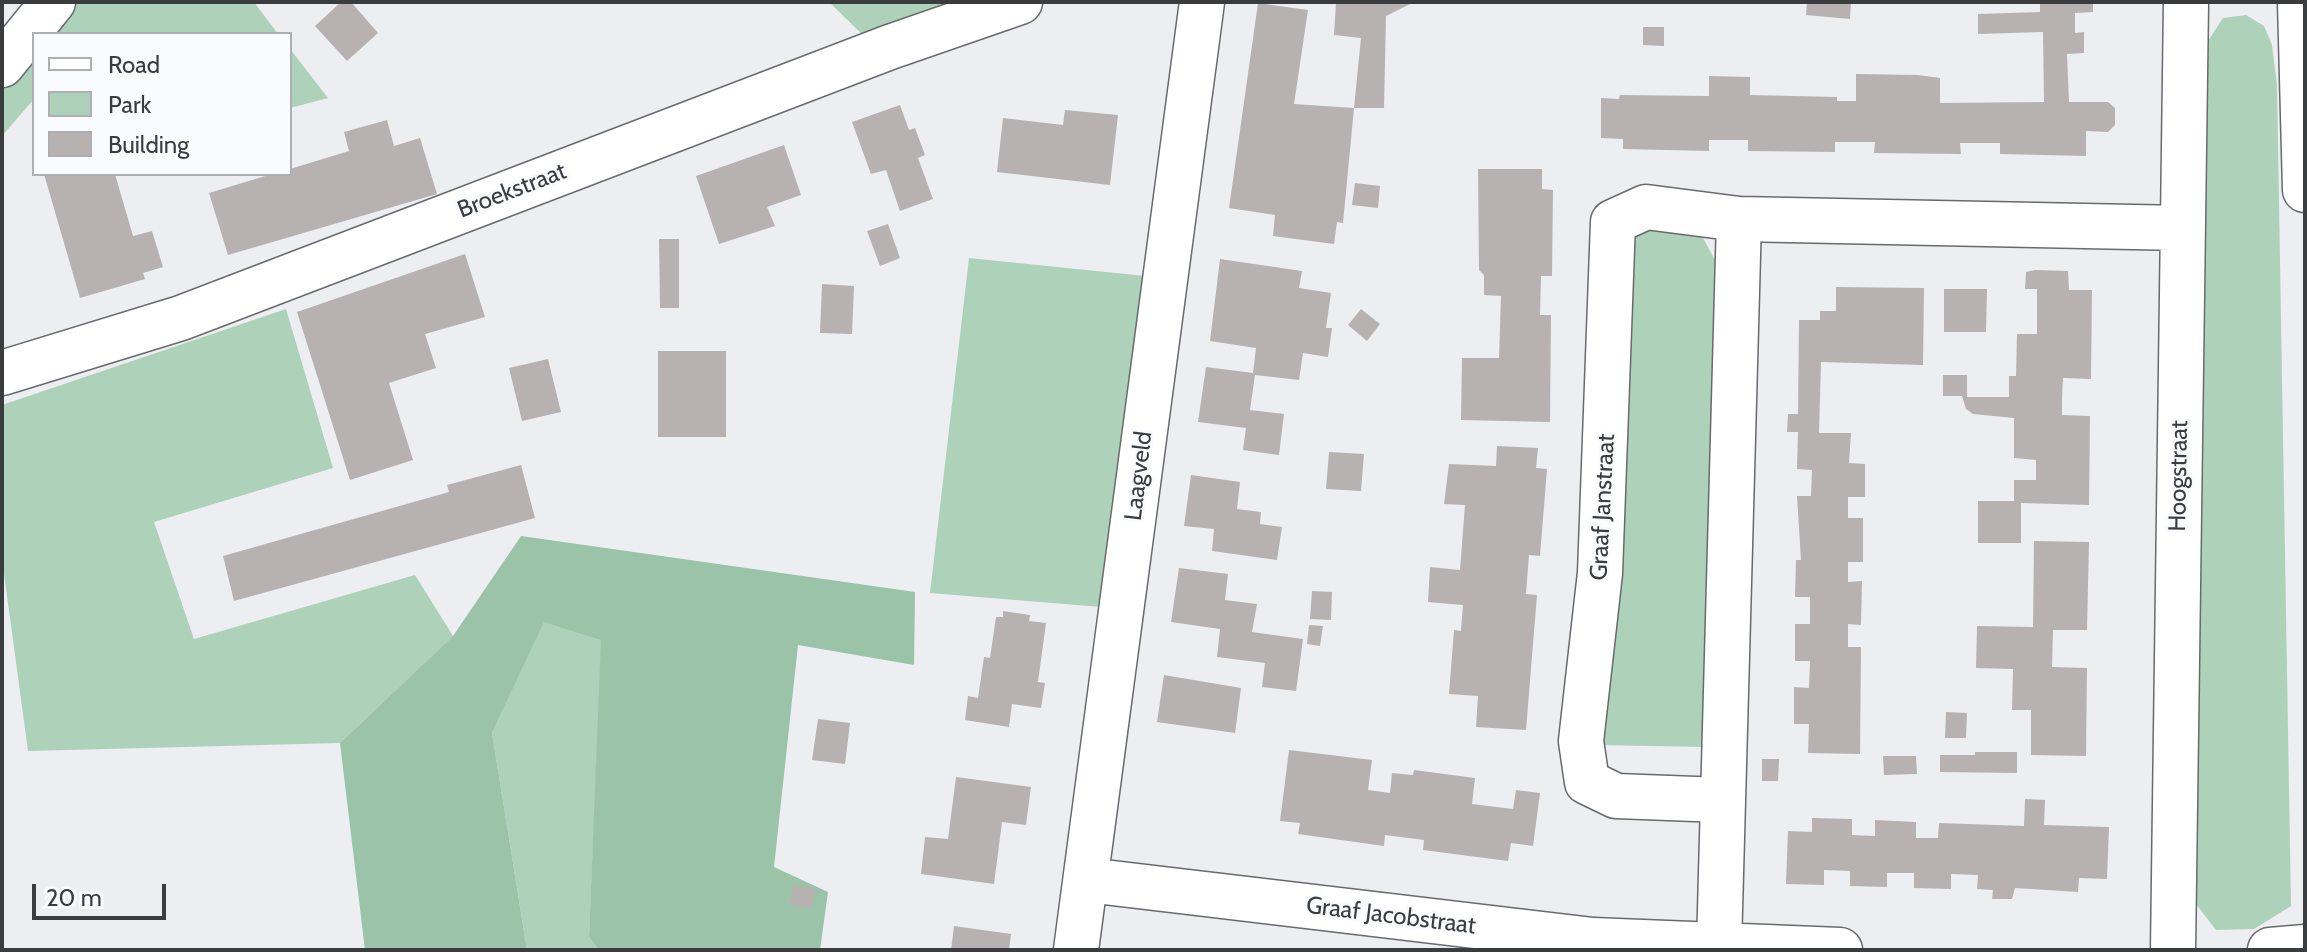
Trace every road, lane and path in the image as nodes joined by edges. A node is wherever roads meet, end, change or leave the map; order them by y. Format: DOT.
graph roads {
  1 [pos="53,2"];
  2 [pos="1020,2"];
  3 [pos="1202,2"];
  4 [pos="2186,2"];
  5 [pos="2300,2"];
  6 [pos="2,65"];
  7 [pos="2305,190"];
  8 [pos="1739,219"];
  9 [pos="2183,228"];
  10 [pos="2,373"];
  11 [pos="1722,800"];
  12 [pos="1087,880"];
  13 [pos="1719,946"];
  14 [pos="2305,947"];
  15 [pos="1076,950"];
  16 [pos="1840,950"];
  17 [pos="2173,950"];
  18 [pos="2270,950"];
  1 -- 6 [label="street"];
  2 -- 10 [label="street, Broekstraat"];
  3 -- 12 [label="street, Laagveld"];
  4 -- 9 [label="street, Hoogstraat"];
  5 -- 7 [label="street"];
  8 -- 9 [label="street, Graaf Janstraat"];
  8 -- 11 [label="street"];
  8 -- 11 [label="street, Graaf Janstraat"];
  9 -- 17 [label="street, Hoogstraat"];
  11 -- 13 [label="street"];
  12 -- 13 [label="street, Graaf Jacobstraat"];
  12 -- 15 [label="street, Laagveld"];
  13 -- 16 [label="street, Graaf Jacobstraat"];
  14 -- 18 [label="street"];
}
